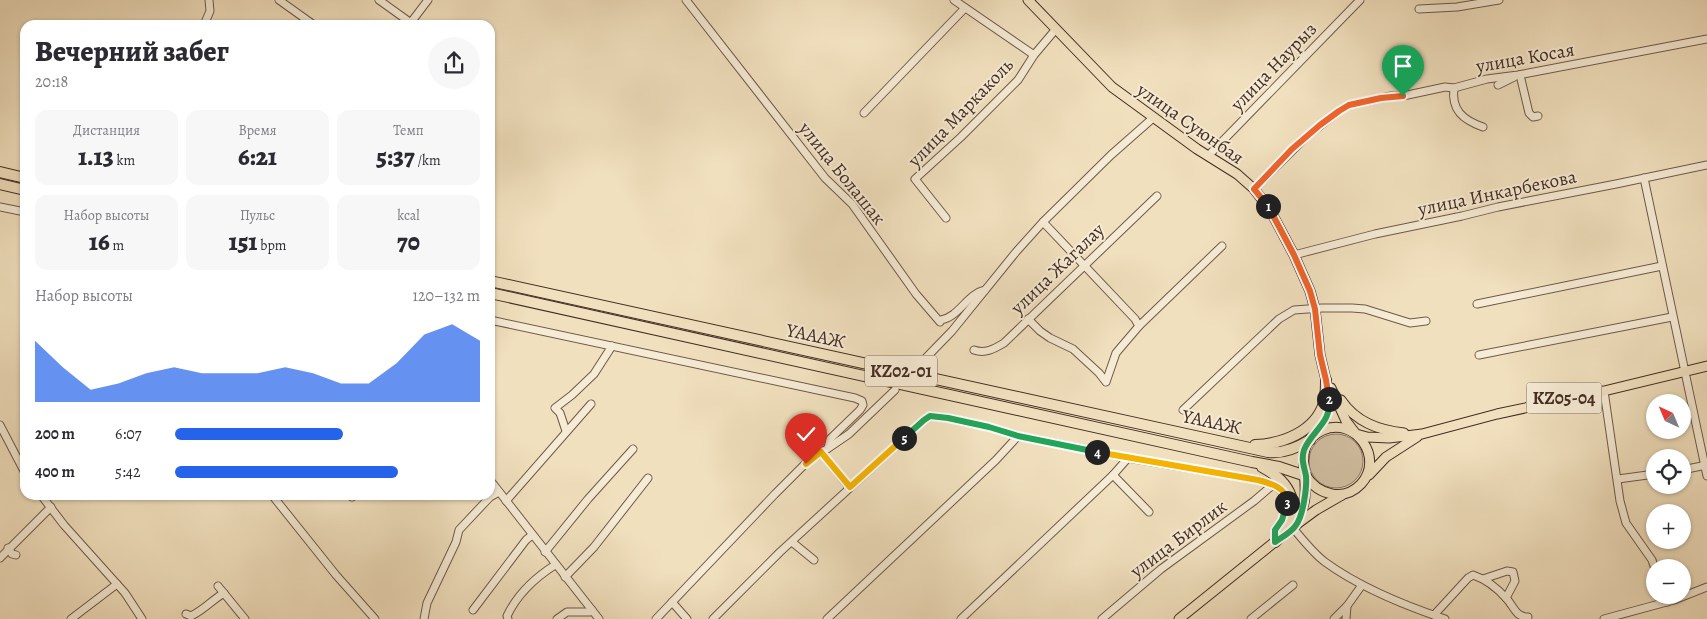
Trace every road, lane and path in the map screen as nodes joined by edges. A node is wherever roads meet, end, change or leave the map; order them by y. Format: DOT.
graph roads {
  1 [pos="209,0"];
  2 [pos="279,0"];
  3 [pos="380,0"];
  4 [pos="428,0"];
  5 [pos="686,0"];
  6 [pos="954,0"];
  7 [pos="1028,0"];
  8 [pos="1360,0"];
  9 [pos="1499,0"];
  10 [pos="965,8"];
  11 [pos="1419,9"];
  12 [pos="208,20"];
  13 [pos="307,20"];
  14 [pos="405,20"];
  15 [pos="413,20"];
  16 [pos="1056,29"];
  17 [pos="1707,39"];
  18 [pos="1034,55"];
  19 [pos="1518,75"];
  20 [pos="1498,86"];
  21 [pos="1454,88"];
  22 [pos="864,112"];
  23 [pos="1538,116"];
  24 [pos="1153,118"];
  25 [pos="1483,127"];
  26 [pos="1209,155"];
  27 [pos="1707,165"];
  28 [pos="0,172"];
  29 [pos="20,177"];
  30 [pos="1644,178"];
  31 [pos="0,184"];
  32 [pos="20,189"];
  33 [pos="1254,189"];
  34 [pos="1157,196"];
  35 [pos="0,207"];
  36 [pos="20,211"];
  37 [pos="946,218"];
  38 [pos="1043,222"];
  39 [pos="1222,246"];
  40 [pos="1294,255"];
  41 [pos="1084,265"];
  42 [pos="1662,266"];
  43 [pos="495,282"];
  44 [pos="985,290"];
  45 [pos="495,294"];
  46 [pos="1477,304"];
  47 [pos="1315,309"];
  48 [pos="1672,316"];
  49 [pos="1028,319"];
  50 [pos="495,321"];
  51 [pos="1426,321"];
  52 [pos="1139,326"];
  53 [pos="612,346"];
  54 [pos="974,350"];
  55 [pos="1479,355"];
  56 [pos="918,366"];
  57 [pos="1707,366"];
  58 [pos="1684,371"];
  59 [pos="1326,380"];
  60 [pos="895,390"];
  61 [pos="1604,391"];
  62 [pos="591,404"];
  63 [pos="1183,410"];
  64 [pos="0,427"];
  65 [pos="566,431"];
  66 [pos="1356,434"];
  67 [pos="1422,434"];
  68 [pos="1018,436"];
  69 [pos="1312,438"];
  70 [pos="1236,444"];
  71 [pos="634,448"];
  72 [pos="828,448"];
  73 [pos="821,452"];
  74 [pos="1128,458"];
  75 [pos="1252,462"];
  76 [pos="20,464"];
  77 [pos="1706,465"];
  78 [pos="1691,468"];
  79 [pos="1113,475"];
  80 [pos="1646,475"];
  81 [pos="1306,476"];
  82 [pos="1707,476"];
  83 [pos="648,478"];
  84 [pos="1618,479"];
  85 [pos="1364,481"];
  86 [pos="1274,484"];
  87 [pos="495,487"];
  88 [pos="850,487"];
  89 [pos="499,492"];
  90 [pos="495,494"];
  91 [pos="1342,494"];
  92 [pos="45,500"];
  93 [pos="276,500"];
  94 [pos="487,500"];
  95 [pos="506,501"];
  96 [pos="51,507"];
  97 [pos="1150,512"];
  98 [pos="1295,526"];
  99 [pos="532,535"];
  100 [pos="792,542"];
  101 [pos="1275,542"];
  102 [pos="8,548"];
  103 [pos="545,552"];
  104 [pos="16,555"];
  105 [pos="0,558"];
  106 [pos="1651,559"];
  107 [pos="814,560"];
  108 [pos="556,565"];
  109 [pos="565,577"];
  110 [pos="1483,579"];
  111 [pos="117,584"];
  112 [pos="1293,585"];
  113 [pos="1362,585"];
  114 [pos="218,586"];
  115 [pos="1707,588"];
  116 [pos="224,593"];
  117 [pos="1691,594"];
  118 [pos="1506,598"];
  119 [pos="672,602"];
  120 [pos="1660,604"];
  121 [pos="1347,606"];
  122 [pos="473,610"];
  123 [pos="591,611"];
  124 [pos="186,614"];
  125 [pos="1434,616"];
  126 [pos="1528,618"];
  127 [pos="70,619"];
  128 [pos="142,619"];
  129 [pos="245,619"];
  130 [pos="375,619"];
  131 [pos="424,619"];
  132 [pos="508,619"];
  133 [pos="557,619"];
  134 [pos="585,619"];
  135 [pos="599,619"];
  136 [pos="656,619"];
  137 [pos="687,619"];
  138 [pos="713,619"];
  139 [pos="827,619"];
  140 [pos="961,619"];
  141 [pos="1102,619"];
  142 [pos="1179,619"];
  143 [pos="1251,619"];
  144 [pos="1334,619"];
  145 [pos="1346,619"];
  146 [pos="1445,619"];
  147 [pos="1604,619"];
  1 -- 12 [label="street"];
  2 -- 13 [label="street"];
  3 -- 14 [label="street"];
  4 -- 15 [label="street"];
  5 -- 44 [label="street, улица Болашак"];
  6 -- 10 [label="street"];
  7 -- 16 [label="main road, улица Суюнбая"];
  8 -- 26 [label="street, улица Наурыз"];
  9 -- 11 [label="street"];
  10 -- 18 [label="street"];
  10 -- 22 [label="street"];
  16 -- 18 [label="street, улица Маркаколь"];
  16 -- 24 [label="main road, улица Суюнбая"];
  17 -- 19 [label="street, улица Косая"];
  18 -- 37 [label="street, улица Маркаколь"];
  19 -- 20 [label="street"];
  19 -- 21 [label="street, улица Косая"];
  19 -- 23 [label="street"];
  21 -- 25 [label="street"];
  21 -- 33 [label="street, улица Косая"];
  24 -- 26 [label="main road, улица Суюнбая"];
  24 -- 38 [label="street"];
  26 -- 33 [label="main road, улица Суюнбая"];
  27 -- 30 [label="street, улица Инкарбекова"];
  28 -- 29 [label="highway"];
  30 -- 40 [label="street, улица Инкарбекова"];
  30 -- 42 [label="street"];
  31 -- 32 [label="highway"];
  33 -- 40 [label="main road, улица Суюнбая"];
  34 -- 41 [label="street, улица Жагалау"];
  35 -- 36 [label="street"];
  38 -- 41 [label="street"];
  38 -- 44 [label="street"];
  39 -- 52 [label="street"];
  40 -- 47 [label="main road, улица Суюнбая"];
  41 -- 49 [label="street, улица Жагалау"];
  41 -- 52 [label="street"];
  42 -- 46 [label="street"];
  42 -- 48 [label="street"];
  43 -- 70 [label="highway, ҮАААЖ / KZ02-01"];
  44 -- 56 [label="street"];
  45 -- 75 [label="highway, ҮАААЖ / KZ02-01"];
  47 -- 51 [label="street"];
  47 -- 59 [label="main road, улица Суюнбая"];
  47 -- 63 [label="street"];
  48 -- 55 [label="street"];
  48 -- 58 [label="street"];
  49 -- 52 [label="street"];
  49 -- 54 [label="street, улица Жагалау"];
  50 -- 53 [label="street"];
  53 -- 65 [label="street"];
  53 -- 72 [label="street"];
  57 -- 58 [label="main road, KZ05-04"];
  58 -- 61 [label="main road, KZ05-04"];
  58 -- 77 [label="street"];
  59 -- 66 [label="main road"];
  59 -- 67 [label="main road"];
  59 -- 69 [label="main road, улица Суюнбая"];
  59 -- 70 [label="highway"];
  60 -- 72 [label="street"];
  61 -- 67 [label="main road, KZ05-04"];
  61 -- 84 [label="street"];
  62 -- 65 [label="street"];
  64 -- 76 [label="street"];
  65 -- 95 [label="street"];
  66 -- 67 [label="main road, KZ05-04"];
  66 -- 69 [label="main road, KZ05-04"];
  66 -- 85 [label="main road"];
  67 -- 85 [label="main road, KZ05-04"];
  68 -- 74 [label="street"];
  68 -- 88 [label="street"];
  68 -- 139 [label="street"];
  69 -- 70 [label="highway, ҮАААЖ / KZ02-01"];
  69 -- 81 [label="main road"];
  71 -- 103 [label="street"];
  72 -- 73 [label="street"];
  73 -- 88 [label="street"];
  73 -- 119 [label="street"];
  74 -- 79 [label="street"];
  74 -- 86 [label="street"];
  75 -- 81 [label="highway, ҮАААЖ / KZ02-01"];
  75 -- 101 [label="highway"];
  77 -- 78 [label="street"];
  77 -- 82 [label="street"];
  79 -- 97 [label="street"];
  79 -- 140 [label="street"];
  80 -- 84 [label="street"];
  81 -- 91 [label="main road"];
  81 -- 98 [label="main road"];
  83 -- 109 [label="street"];
  84 -- 106 [label="street"];
  85 -- 91 [label="main road, KZ05-04"];
  86 -- 101 [label="street"];
  86 -- 141 [label="street, улица Бирлик"];
  87 -- 89 [label="street"];
  88 -- 100 [label="street"];
  89 -- 90 [label="street"];
  89 -- 95 [label="street"];
  91 -- 98 [label="main road, KZ05-04"];
  92 -- 96 [label="street"];
  93 -- 130 [label="street"];
  94 -- 131 [label="street"];
  95 -- 99 [label="street"];
  96 -- 102 [label="street"];
  96 -- 111 [label="street"];
  98 -- 101 [label="main road"];
  98 -- 113 [label="street"];
  99 -- 103 [label="street"];
  99 -- 122 [label="street"];
  100 -- 107 [label="street"];
  100 -- 138 [label="street"];
  101 -- 142 [label="main road"];
  102 -- 104 [label="street"];
  102 -- 105 [label="street"];
  103 -- 108 [label="street"];
  108 -- 109 [label="street"];
  108 -- 132 [label="street"];
  109 -- 123 [label="street"];
  110 -- 118 [label="street"];
  110 -- 118 [label="street"];
  110 -- 125 [label="street"];
  111 -- 127 [label="street"];
  111 -- 128 [label="street"];
  112 -- 143 [label="street"];
  113 -- 121 [label="street"];
  113 -- 125 [label="street"];
  114 -- 116 [label="street"];
  115 -- 117 [label="street"];
  116 -- 124 [label="street"];
  116 -- 129 [label="street"];
  118 -- 126 [label="street"];
  119 -- 136 [label="street"];
  119 -- 137 [label="street"];
  120 -- 147 [label="street"];
  121 -- 144 [label="street"];
  121 -- 145 [label="street"];
  123 -- 133 [label="street"];
  123 -- 134 [label="street"];
  123 -- 135 [label="street"];
  125 -- 146 [label="street"];
}
